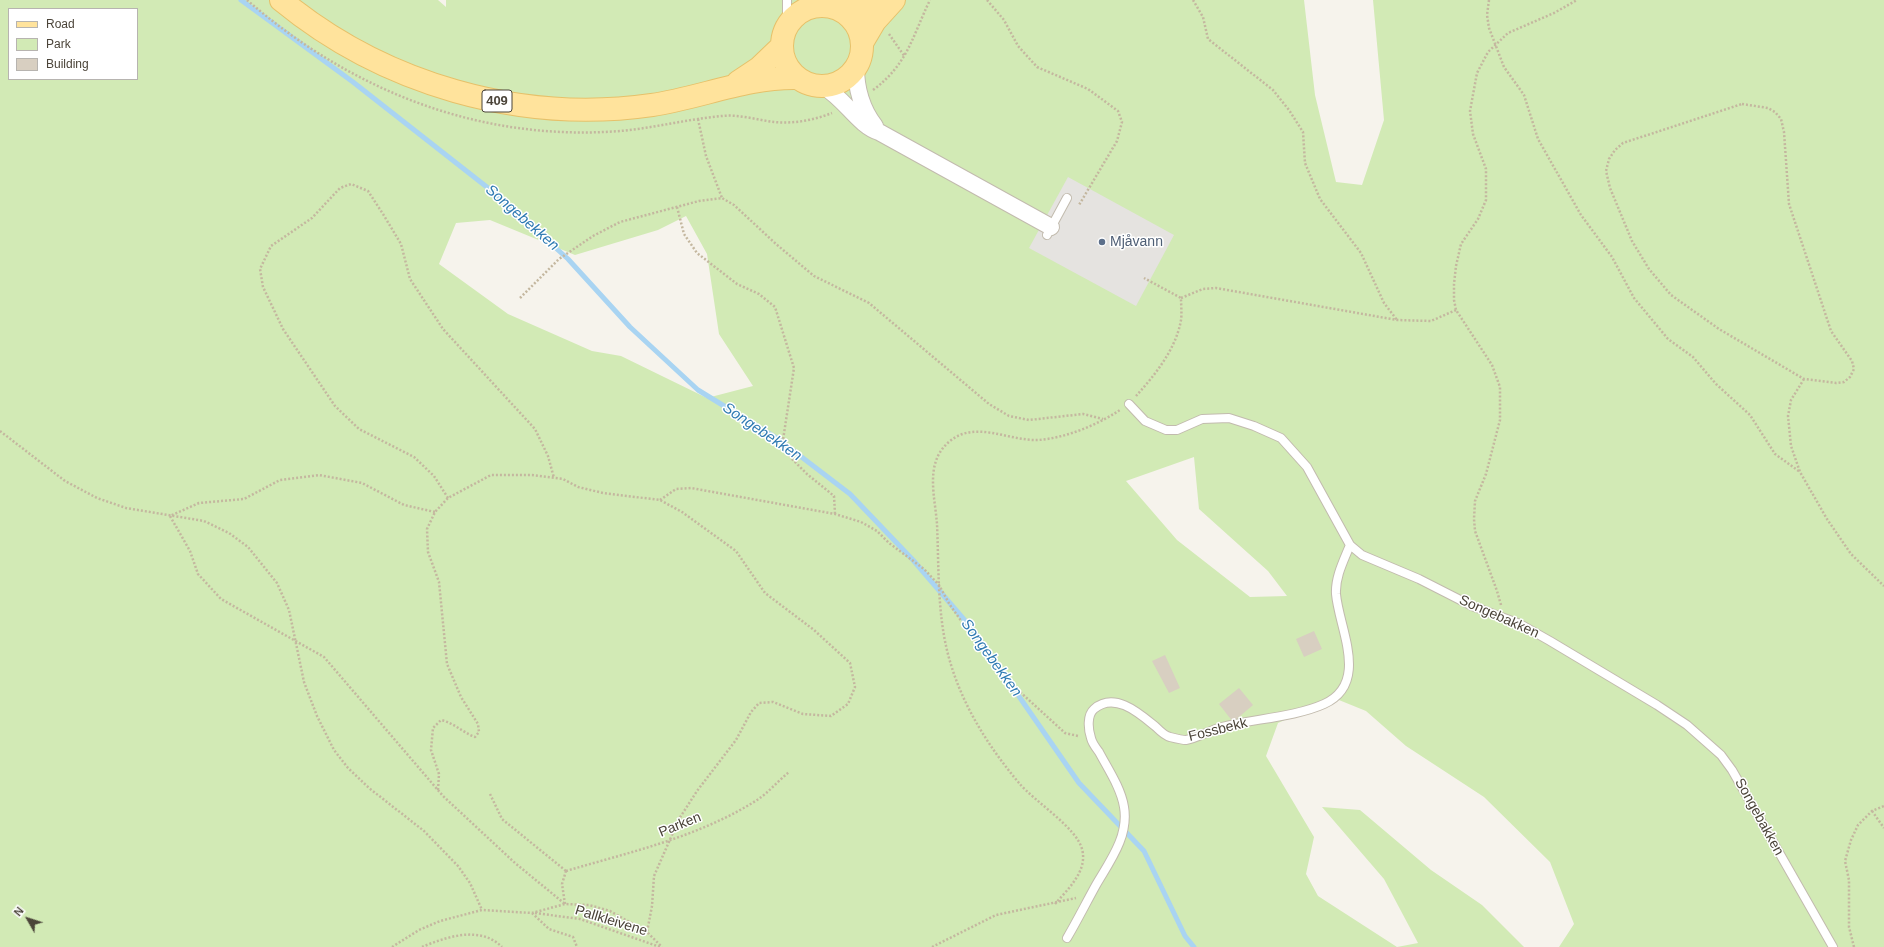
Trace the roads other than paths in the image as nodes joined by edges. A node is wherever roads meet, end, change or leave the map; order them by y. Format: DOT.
graph roads {
  1 [pos="281,0"];
  2 [pos="787,0"];
  3 [pos="877,0"];
  4 [pos="894,0"];
  5 [pos="813,3"];
  6 [pos="842,11"];
  7 [pos="784,36"];
  8 [pos="862,43"];
  9 [pos="856,68"];
  10 [pos="797,78"];
  11 [pos="734,86"];
  12 [pos="824,87"];
  13 [pos="879,132"];
  14 [pos="1067,198"];
  15 [pos="1049,231"];
  16 [pos="1129,404"];
  17 [pos="1350,545"];
  18 [pos="1067,938"];
  19 [pos="1832,947"];
  1 -- 11 [label="main road, 409"];
  2 -- 7 [label="lane"];
  3 -- 6 [label="main road, 409"];
  4 -- 8 [label="main road"];
  5 -- 6 [label="main road, 409"];
  5 -- 7 [label="main road, 409"];
  6 -- 8 [label="main road"];
  7 -- 10 [label="main road, 409"];
  7 -- 11 [label="main road, 409"];
  8 -- 9 [label="main road"];
  9 -- 12 [label="main road"];
  9 -- 13 [label="street"];
  10 -- 11 [label="main road, 409"];
  10 -- 12 [label="main road, 409"];
  12 -- 13 [label="street"];
  13 -- 15 [label="street"];
  14 -- 15 [label="lane"];
  16 -- 17 [label="lane, Songebakken"];
  17 -- 18 [label="lane, Fossbekk"];
  17 -- 19 [label="lane, Songebakken"];
}
